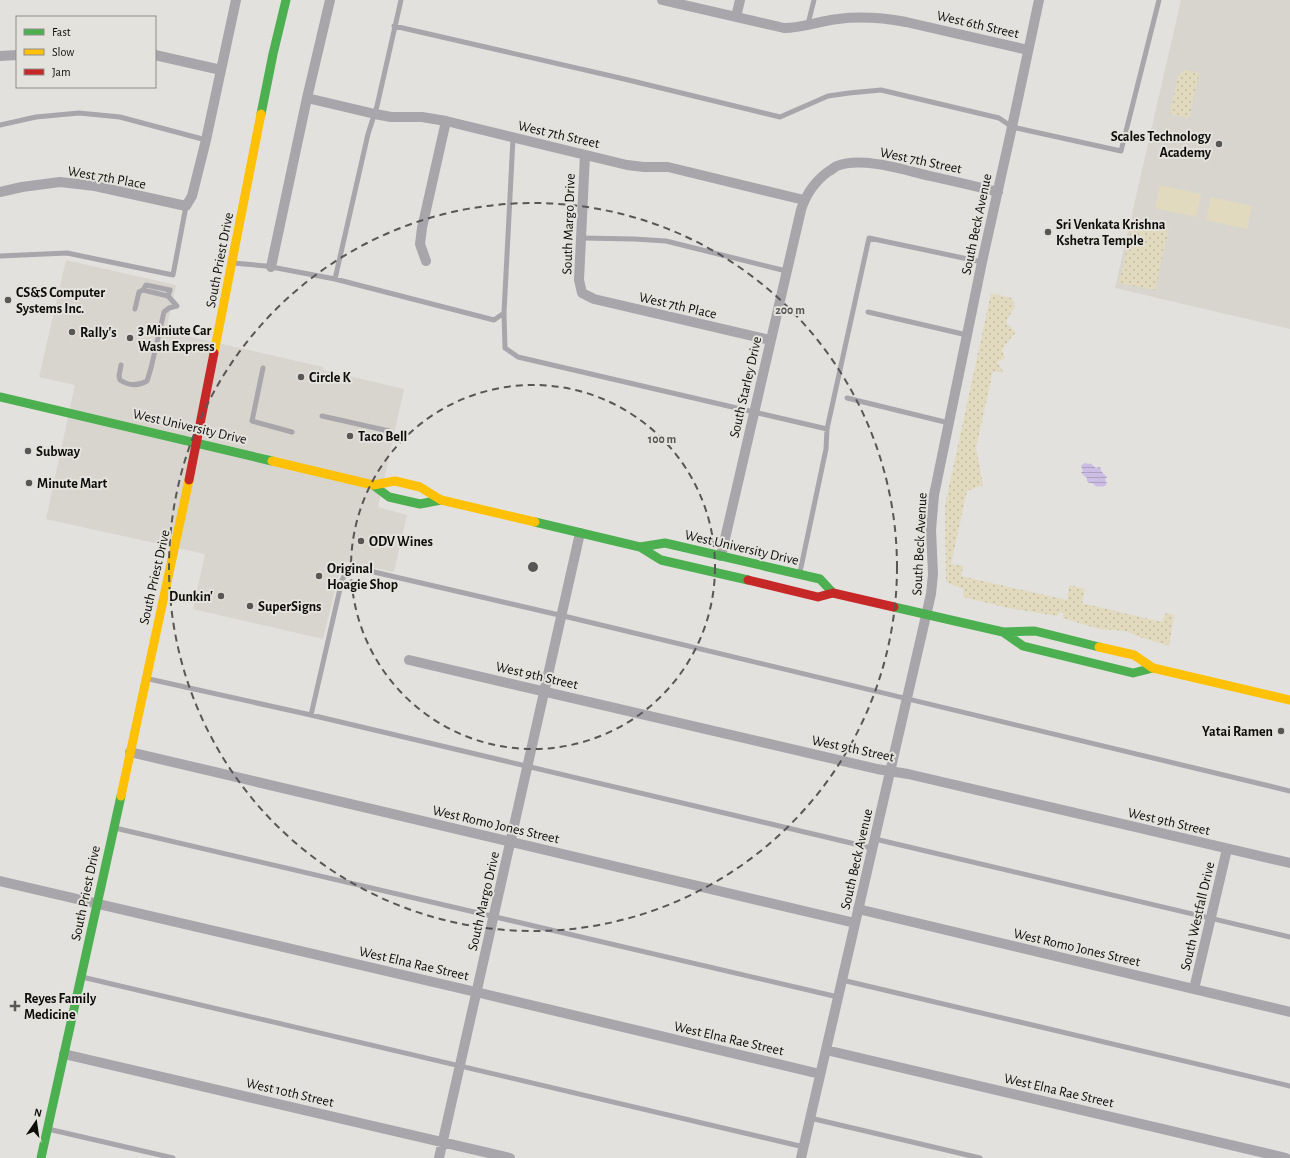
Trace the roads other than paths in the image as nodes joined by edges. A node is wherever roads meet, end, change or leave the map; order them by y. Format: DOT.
graph roads {
  1 [pos="235,0"];
  2 [pos="286,0"];
  3 [pos="330,0"];
  4 [pos="400,0"];
  5 [pos="665,0"];
  6 [pos="740,0"];
  7 [pos="814,0"];
  8 [pos="1039,0"];
  9 [pos="1159,0"];
  10 [pos="736,17"];
  11 [pos="394,26"];
  12 [pos="808,26"];
  13 [pos="1028,50"];
  14 [pos="16,55"];
  15 [pos="156,55"];
  16 [pos="0,56"];
  17 [pos="221,70"];
  18 [pos="307,98"];
  19 [pos="375,114"];
  20 [pos="446,121"];
  21 [pos="0,125"];
  22 [pos="1012,126"];
  23 [pos="513,138"];
  24 [pos="206,140"];
  25 [pos="585,155"];
  26 [pos="837,166"];
  27 [pos="0,192"];
  28 [pos="998,192"];
  29 [pos="804,200"];
  30 [pos="186,206"];
  31 [pos="581,238"];
  32 [pos="0,256"];
  33 [pos="426,261"];
  34 [pos="982,262"];
  35 [pos="232,263"];
  36 [pos="271,267"];
  37 [pos="786,271"];
  38 [pos="335,279"];
  39 [pos="582,293"];
  40 [pos="134,309"];
  41 [pos="868,312"];
  42 [pos="504,313"];
  43 [pos="967,334"];
  44 [pos="770,340"];
  45 [pos="121,365"];
  46 [pos="264,368"];
  47 [pos="0,397"];
  48 [pos="847,398"];
  49 [pos="754,412"];
  50 [pos="322,416"];
  51 [pos="948,423"];
  52 [pos="827,429"];
  53 [pos="388,431"];
  54 [pos="292,432"];
  55 [pos="197,442"];
  56 [pos="373,484"];
  57 [pos="441,500"];
  58 [pos="580,533"];
  59 [pos="640,547"];
  60 [pos="720,556"];
  61 [pos="799,574"];
  62 [pos="833,593"];
  63 [pos="926,614"];
  64 [pos="561,615"];
  65 [pos="1004,632"];
  66 [pos="409,660"];
  67 [pos="1152,668"];
  68 [pos="146,678"];
  69 [pos="544,692"];
  70 [pos="906,699"];
  71 [pos="1290,700"];
  72 [pos="311,715"];
  73 [pos="130,752"];
  74 [pos="528,766"];
  75 [pos="890,771"];
  76 [pos="1290,791"];
  77 [pos="114,828"];
  78 [pos="511,842"];
  79 [pos="874,844"];
  80 [pos="1226,849"];
  81 [pos="1290,863"];
  82 [pos="0,881"];
  83 [pos="97,903"];
  84 [pos="858,909"];
  85 [pos="494,917"];
  86 [pos="1211,918"];
  87 [pos="855,923"];
  88 [pos="1290,937"];
  89 [pos="81,977"];
  90 [pos="842,980"];
  91 [pos="1194,989"];
  92 [pos="476,992"];
  93 [pos="838,997"];
  94 [pos="1290,1012"];
  95 [pos="826,1050"];
  96 [pos="64,1054"];
  97 [pos="459,1066"];
  98 [pos="820,1074"];
  99 [pos="1290,1086"];
  100 [pos="810,1118"];
  101 [pos="47,1128"];
  102 [pos="443,1142"];
  103 [pos="804,1147"];
  104 [pos="41,1158"];
  105 [pos="173,1158"];
  106 [pos="439,1158"];
  107 [pos="510,1158"];
  108 [pos="801,1158"];
  109 [pos="980,1158"];
  110 [pos="1286,1158"];
  1 -- 17 [label="street"];
  2 -- 35 [label="main road, South Priest Drive"];
  3 -- 18 [label="street"];
  4 -- 11 [label="lane"];
  5 -- 10 [label="street, West 6th Street"];
  6 -- 10 [label="street"];
  7 -- 12 [label="lane"];
  8 -- 13 [label="street, South Beck Avenue"];
  9 -- 22 [label="lane"];
  10 -- 12 [label="street, West 6th Street"];
  11 -- 19 [label="lane"];
  11 -- 22 [label="lane"];
  12 -- 13 [label="street, West 6th Street"];
  13 -- 22 [label="street, South Beck Avenue"];
  14 -- 16 [label="street"];
  15 -- 17 [label="street"];
  17 -- 24 [label="street"];
  18 -- 19 [label="street, West 7th Street"];
  18 -- 36 [label="street"];
  19 -- 20 [label="street, West 7th Street"];
  19 -- 38 [label="lane"];
  20 -- 23 [label="street, West 7th Street"];
  20 -- 33 [label="street"];
  21 -- 24 [label="lane"];
  22 -- 28 [label="street, South Beck Avenue"];
  23 -- 25 [label="street, West 7th Street"];
  23 -- 42 [label="lane"];
  24 -- 30 [label="street"];
  25 -- 29 [label="street, West 7th Street"];
  25 -- 31 [label="street, South Margo Drive"];
  26 -- 28 [label="street, West 7th Street"];
  26 -- 29 [label="street, South Starley Drive"];
  27 -- 30 [label="street, West 7th Place"];
  28 -- 34 [label="street, South Beck Avenue"];
  29 -- 37 [label="street, South Starley Drive"];
  30 -- 32 [label="lane"];
  31 -- 37 [label="lane"];
  31 -- 39 [label="street, South Margo Drive"];
  34 -- 43 [label="street, South Beck Avenue"];
  34 -- 52 [label="lane"];
  35 -- 36 [label="lane"];
  35 -- 55 [label="main road, South Priest Drive"];
  36 -- 38 [label="lane"];
  37 -- 44 [label="street, South Starley Drive"];
  38 -- 42 [label="lane"];
  39 -- 44 [label="street, West 7th Place"];
  40 -- 45 [label="lane"];
  41 -- 43 [label="lane"];
  42 -- 49 [label="lane"];
  43 -- 51 [label="street, South Beck Avenue"];
  44 -- 49 [label="street, South Starley Drive"];
  46 -- 54 [label="lane"];
  47 -- 55 [label="main road, West University Drive"];
  48 -- 51 [label="lane"];
  49 -- 52 [label="lane"];
  49 -- 60 [label="street, South Starley Drive"];
  50 -- 53 [label="lane"];
  51 -- 63 [label="street, South Beck Avenue"];
  52 -- 61 [label="lane"];
  55 -- 56 [label="main road, West University Drive"];
  55 -- 68 [label="main road, South Priest Drive"];
  56 -- 57 [label="main road, West University Drive"];
  56 -- 57 [label="main road, West University Drive"];
  57 -- 58 [label="main road, West University Drive"];
  58 -- 59 [label="main road, West University Drive"];
  58 -- 64 [label="street, South Margo Drive"];
  59 -- 60 [label="main road, West University Drive"];
  59 -- 62 [label="main road, West University Drive"];
  60 -- 61 [label="main road, West University Drive"];
  61 -- 62 [label="main road, West University Drive"];
  62 -- 63 [label="main road, West University Drive"];
  63 -- 65 [label="main road, West University Drive"];
  63 -- 70 [label="street, South Beck Avenue"];
  64 -- 69 [label="street, South Margo Drive"];
  64 -- 70 [label="lane"];
  64 -- 72 [label="lane"];
  65 -- 67 [label="main road, West University Drive"];
  65 -- 67 [label="main road, West University Drive"];
  66 -- 69 [label="street, West 9th Street"];
  67 -- 71 [label="main road, West University Drive"];
  68 -- 72 [label="lane"];
  68 -- 73 [label="main road, South Priest Drive"];
  69 -- 74 [label="street, South Margo Drive"];
  69 -- 75 [label="street, West 9th Street"];
  70 -- 75 [label="street, South Beck Avenue"];
  70 -- 76 [label="lane"];
  72 -- 74 [label="lane"];
  73 -- 77 [label="main road, South Priest Drive"];
  73 -- 78 [label="street, West Romo Jones Street"];
  74 -- 78 [label="street, South Margo Drive"];
  74 -- 79 [label="lane"];
  75 -- 79 [label="street, South Beck Avenue"];
  75 -- 80 [label="street, West 9th Street"];
  77 -- 83 [label="main road, South Priest Drive"];
  77 -- 85 [label="lane"];
  78 -- 85 [label="street, South Margo Drive"];
  78 -- 87 [label="street, West Romo Jones Street"];
  79 -- 84 [label="street, South Beck Avenue"];
  79 -- 86 [label="lane"];
  80 -- 81 [label="street, West 9th Street"];
  80 -- 86 [label="street, South Westfall Drive"];
  82 -- 83 [label="street, West Elna Rae Street"];
  83 -- 89 [label="main road, South Priest Drive"];
  83 -- 92 [label="street, West Elna Rae Street"];
  84 -- 87 [label="street, South Beck Avenue"];
  84 -- 91 [label="street, West Romo Jones Street"];
  85 -- 92 [label="street, South Margo Drive"];
  85 -- 93 [label="lane"];
  86 -- 88 [label="lane"];
  86 -- 91 [label="street, South Westfall Drive"];
  87 -- 90 [label="street, South Beck Avenue"];
  89 -- 96 [label="main road, South Priest Drive"];
  89 -- 97 [label="lane"];
  90 -- 93 [label="street, South Beck Avenue"];
  90 -- 99 [label="lane"];
  91 -- 94 [label="street, West Romo Jones Street"];
  92 -- 97 [label="street, South Margo Drive"];
  92 -- 98 [label="street, West Elna Rae Street"];
  93 -- 95 [label="street, South Beck Avenue"];
  95 -- 98 [label="street, South Beck Avenue"];
  95 -- 110 [label="street, West Elna Rae Street"];
  96 -- 101 [label="main road, South Priest Drive"];
  96 -- 102 [label="street, West 10th Street"];
  97 -- 102 [label="street, South Margo Drive"];
  97 -- 103 [label="lane"];
  98 -- 100 [label="street, South Beck Avenue"];
  100 -- 103 [label="street, South Beck Avenue"];
  100 -- 109 [label="lane"];
  101 -- 104 [label="main road, South Priest Drive"];
  101 -- 105 [label="lane"];
  102 -- 106 [label="street, South Margo Drive"];
  102 -- 107 [label="street, West 10th Street"];
  103 -- 108 [label="street, South Beck Avenue"];
}
